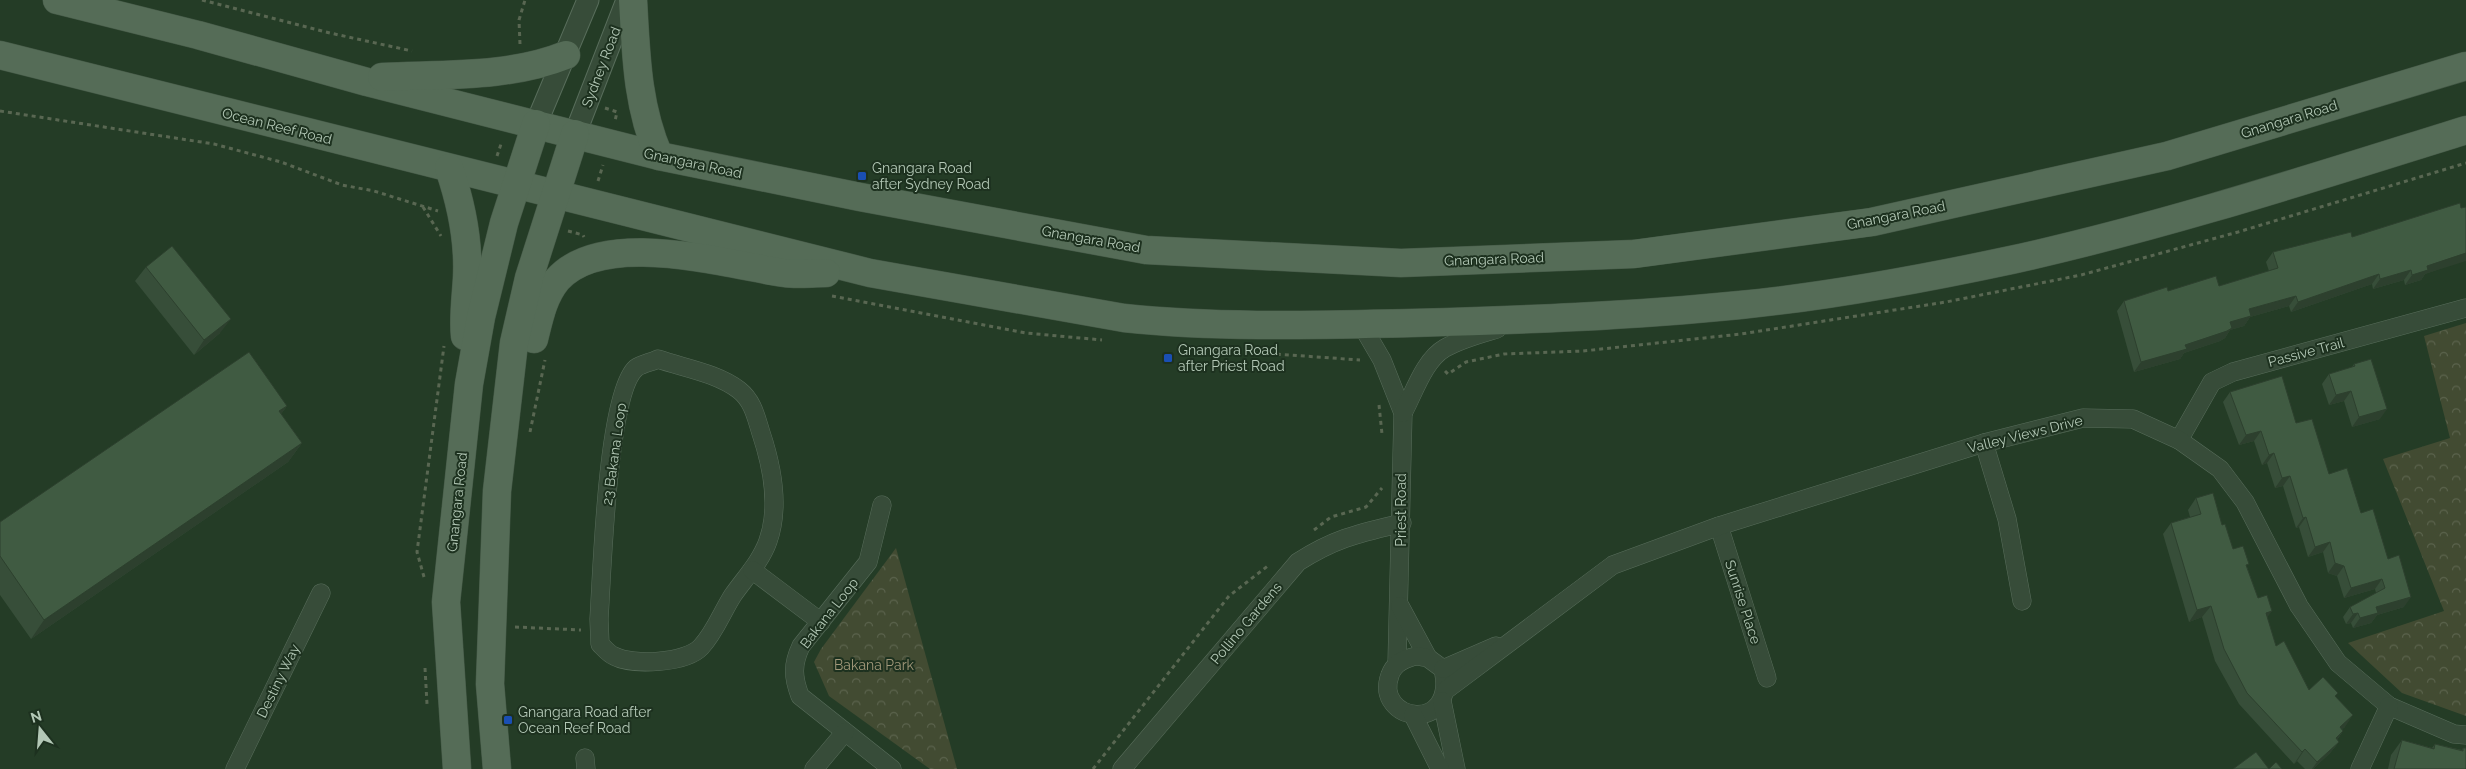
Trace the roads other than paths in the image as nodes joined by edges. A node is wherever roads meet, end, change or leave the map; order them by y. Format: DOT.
graph roads {
  1 [pos="57,0"];
  2 [pos="588,0"];
  3 [pos="627,0"];
  4 [pos="633,0"];
  5 [pos="566,54"];
  6 [pos="0,55"];
  7 [pos="2466,66"];
  8 [pos="353,78"];
  9 [pos="536,124"];
  10 [pos="2466,130"];
  11 [pos="575,134"];
  12 [pos="658,156"];
  13 [pos="449,168"];
  14 [pos="516,185"];
  15 [pos="555,194"];
  16 [pos="870,273"];
  17 [pos="2466,308"];
  18 [pos="1529,320"];
  19 [pos="1361,324"];
  20 [pos="469,384"];
  21 [pos="1403,413"];
  22 [pos="2179,440"];
  23 [pos="1984,443"];
  24 [pos="497,491"];
  25 [pos="882,505"];
  26 [pos="1402,524"];
  27 [pos="1719,526"];
  28 [pos="752,570"];
  29 [pos="321,593"];
  30 [pos="2022,602"];
  31 [pos="1399,606"];
  32 [pos="820,622"];
  33 [pos="1512,638"];
  34 [pos="1428,658"];
  35 [pos="1398,664"];
  36 [pos="1443,669"];
  37 [pos="1767,678"];
  38 [pos="1444,695"];
  39 [pos="2390,706"];
  40 [pos="1413,715"];
  41 [pos="845,732"];
  42 [pos="2466,735"];
  43 [pos="235,769"];
  44 [pos="457,769"];
  45 [pos="497,769"];
  46 [pos="814,769"];
  47 [pos="892,769"];
  48 [pos="1122,769"];
  49 [pos="1440,769"];
  50 [pos="1456,769"];
  51 [pos="2360,769"];
  1 -- 8 [label="main road"];
  2 -- 5 [label="street"];
  3 -- 11 [label="street, Sydney Road"];
  4 -- 12 [label="main road"];
  5 -- 8 [label="main road"];
  5 -- 9 [label="street"];
  6 -- 13 [label="main road, Ocean Reef Road"];
  7 -- 12 [label="main road, Gnangara Road"];
  8 -- 9 [label="main road"];
  9 -- 11 [label="main road"];
  9 -- 14 [label="main road, Gnangara Road"];
  10 -- 18 [label="main road"];
  11 -- 12 [label="main road, Gnangara Road"];
  11 -- 15 [label="main road"];
  13 -- 14 [label="main road, Ocean Reef Road"];
  13 -- 20 [label="main road"];
  14 -- 15 [label="main road, Ocean Reef Road"];
  14 -- 20 [label="main road, Gnangara Road"];
  15 -- 16 [label="main road"];
  15 -- 24 [label="main road"];
  16 -- 19 [label="main road"];
  16 -- 24 [label="main road"];
  17 -- 22 [label="street, Passive Trail"];
  18 -- 19 [label="main road"];
  18 -- 21 [label="street, Priest Road"];
  19 -- 21 [label="street, Priest Road"];
  20 -- 44 [label="main road, Gnangara Road"];
  21 -- 26 [label="street, Priest Road"];
  22 -- 23 [label="street, Valley Views Drive"];
  22 -- 39 [label="street, Valley Views Drive"];
  23 -- 27 [label="street, Valley Views Drive"];
  23 -- 30 [label="street"];
  24 -- 45 [label="main road"];
  25 -- 32 [label="street, Bakana Loop"];
  26 -- 31 [label="street, Priest Road"];
  26 -- 48 [label="street, Pollino Gardens"];
  27 -- 33 [label="street, Valley Views Drive"];
  27 -- 37 [label="street, Sunrise Place"];
  28 -- 28 [label="street, 23 Bakana Loop"];
  28 -- 32 [label="street"];
  29 -- 43 [label="street, Destiny Way"];
  31 -- 34 [label="street"];
  31 -- 35 [label="street, Priest Road"];
  32 -- 41 [label="street, Bakana Loop"];
  33 -- 36 [label="street, Valley Views Drive"];
  33 -- 38 [label="street, Valley Views Drive"];
  34 -- 35 [label="street"];
  34 -- 36 [label="street"];
  35 -- 40 [label="street"];
  36 -- 38 [label="street"];
  38 -- 40 [label="street"];
  38 -- 50 [label="street"];
  39 -- 42 [label="street, Valley Views Drive"];
  39 -- 51 [label="street"];
  40 -- 49 [label="street"];
  41 -- 46 [label="street"];
  41 -- 47 [label="street, Bakana Loop"];
}
